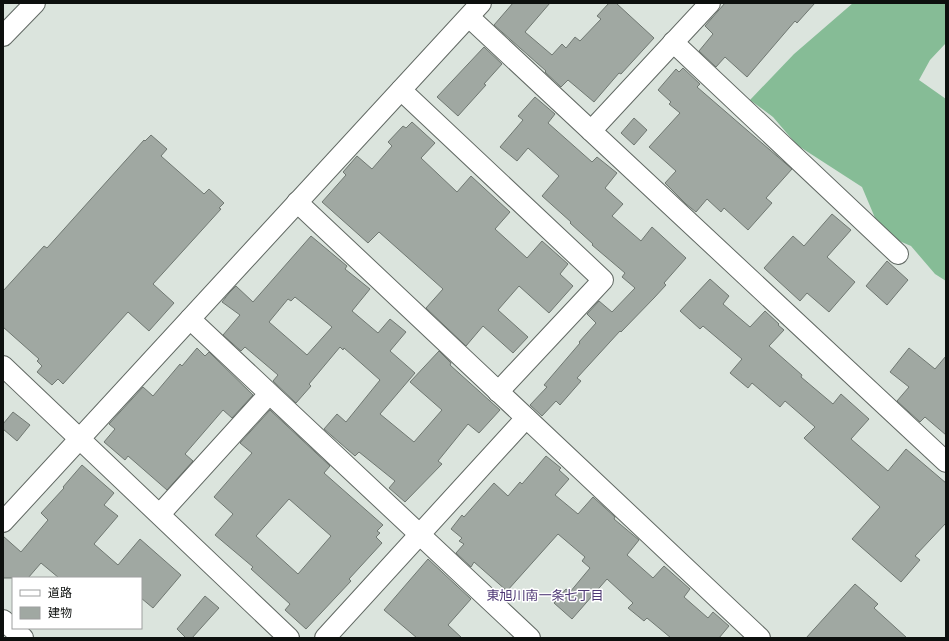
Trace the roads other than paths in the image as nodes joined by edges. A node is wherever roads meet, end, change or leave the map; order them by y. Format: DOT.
graph roads {
  1 [pos="34,3"];
  2 [pos="710,3"];
  3 [pos="475,10"];
  4 [pos="3,36"];
  5 [pos="673,42"];
  6 [pos="401,90"];
  7 [pos="591,131"];
  8 [pos="298,202"];
  9 [pos="898,254"];
  10 [pos="190,319"];
  11 [pos="3,366"];
  12 [pos="498,392"];
  13 [pos="269,394"];
  14 [pos="526,418"];
  15 [pos="79,439"];
  16 [pos="946,462"];
  17 [pos="160,514"];
  18 [pos="3,522"];
  19 [pos="420,534"];
  20 [pos="3,620"];
  21 [pos="12,629"];
  22 [pos="12,629"];
  23 [pos="755,637"];
  24 [pos="22,638"];
  25 [pos="289,638"];
  26 [pos="325,638"];
  27 [pos="530,638"];
  1 -- 4 [label="street"];
  2 -- 5 [label="street"];
  3 -- 6 [label="street"];
  3 -- 7 [label="street"];
  5 -- 7 [label="street"];
  5 -- 9 [label="street"];
  6 -- 8 [label="street"];
  6 -- 12 [label="street"];
  7 -- 16 [label="street"];
  8 -- 10 [label="street"];
  8 -- 12 [label="street"];
  10 -- 13 [label="street"];
  10 -- 15 [label="street"];
  11 -- 15 [label="street"];
  12 -- 14 [label="street"];
  13 -- 17 [label="street"];
  13 -- 19 [label="street"];
  14 -- 19 [label="street"];
  14 -- 23 [label="street"];
  15 -- 17 [label="street"];
  15 -- 18 [label="street"];
  17 -- 25 [label="street"];
  19 -- 26 [label="street"];
  19 -- 27 [label="street"];
  20 -- 21 [label="street"];
  22 -- 24 [label="street"];
}
